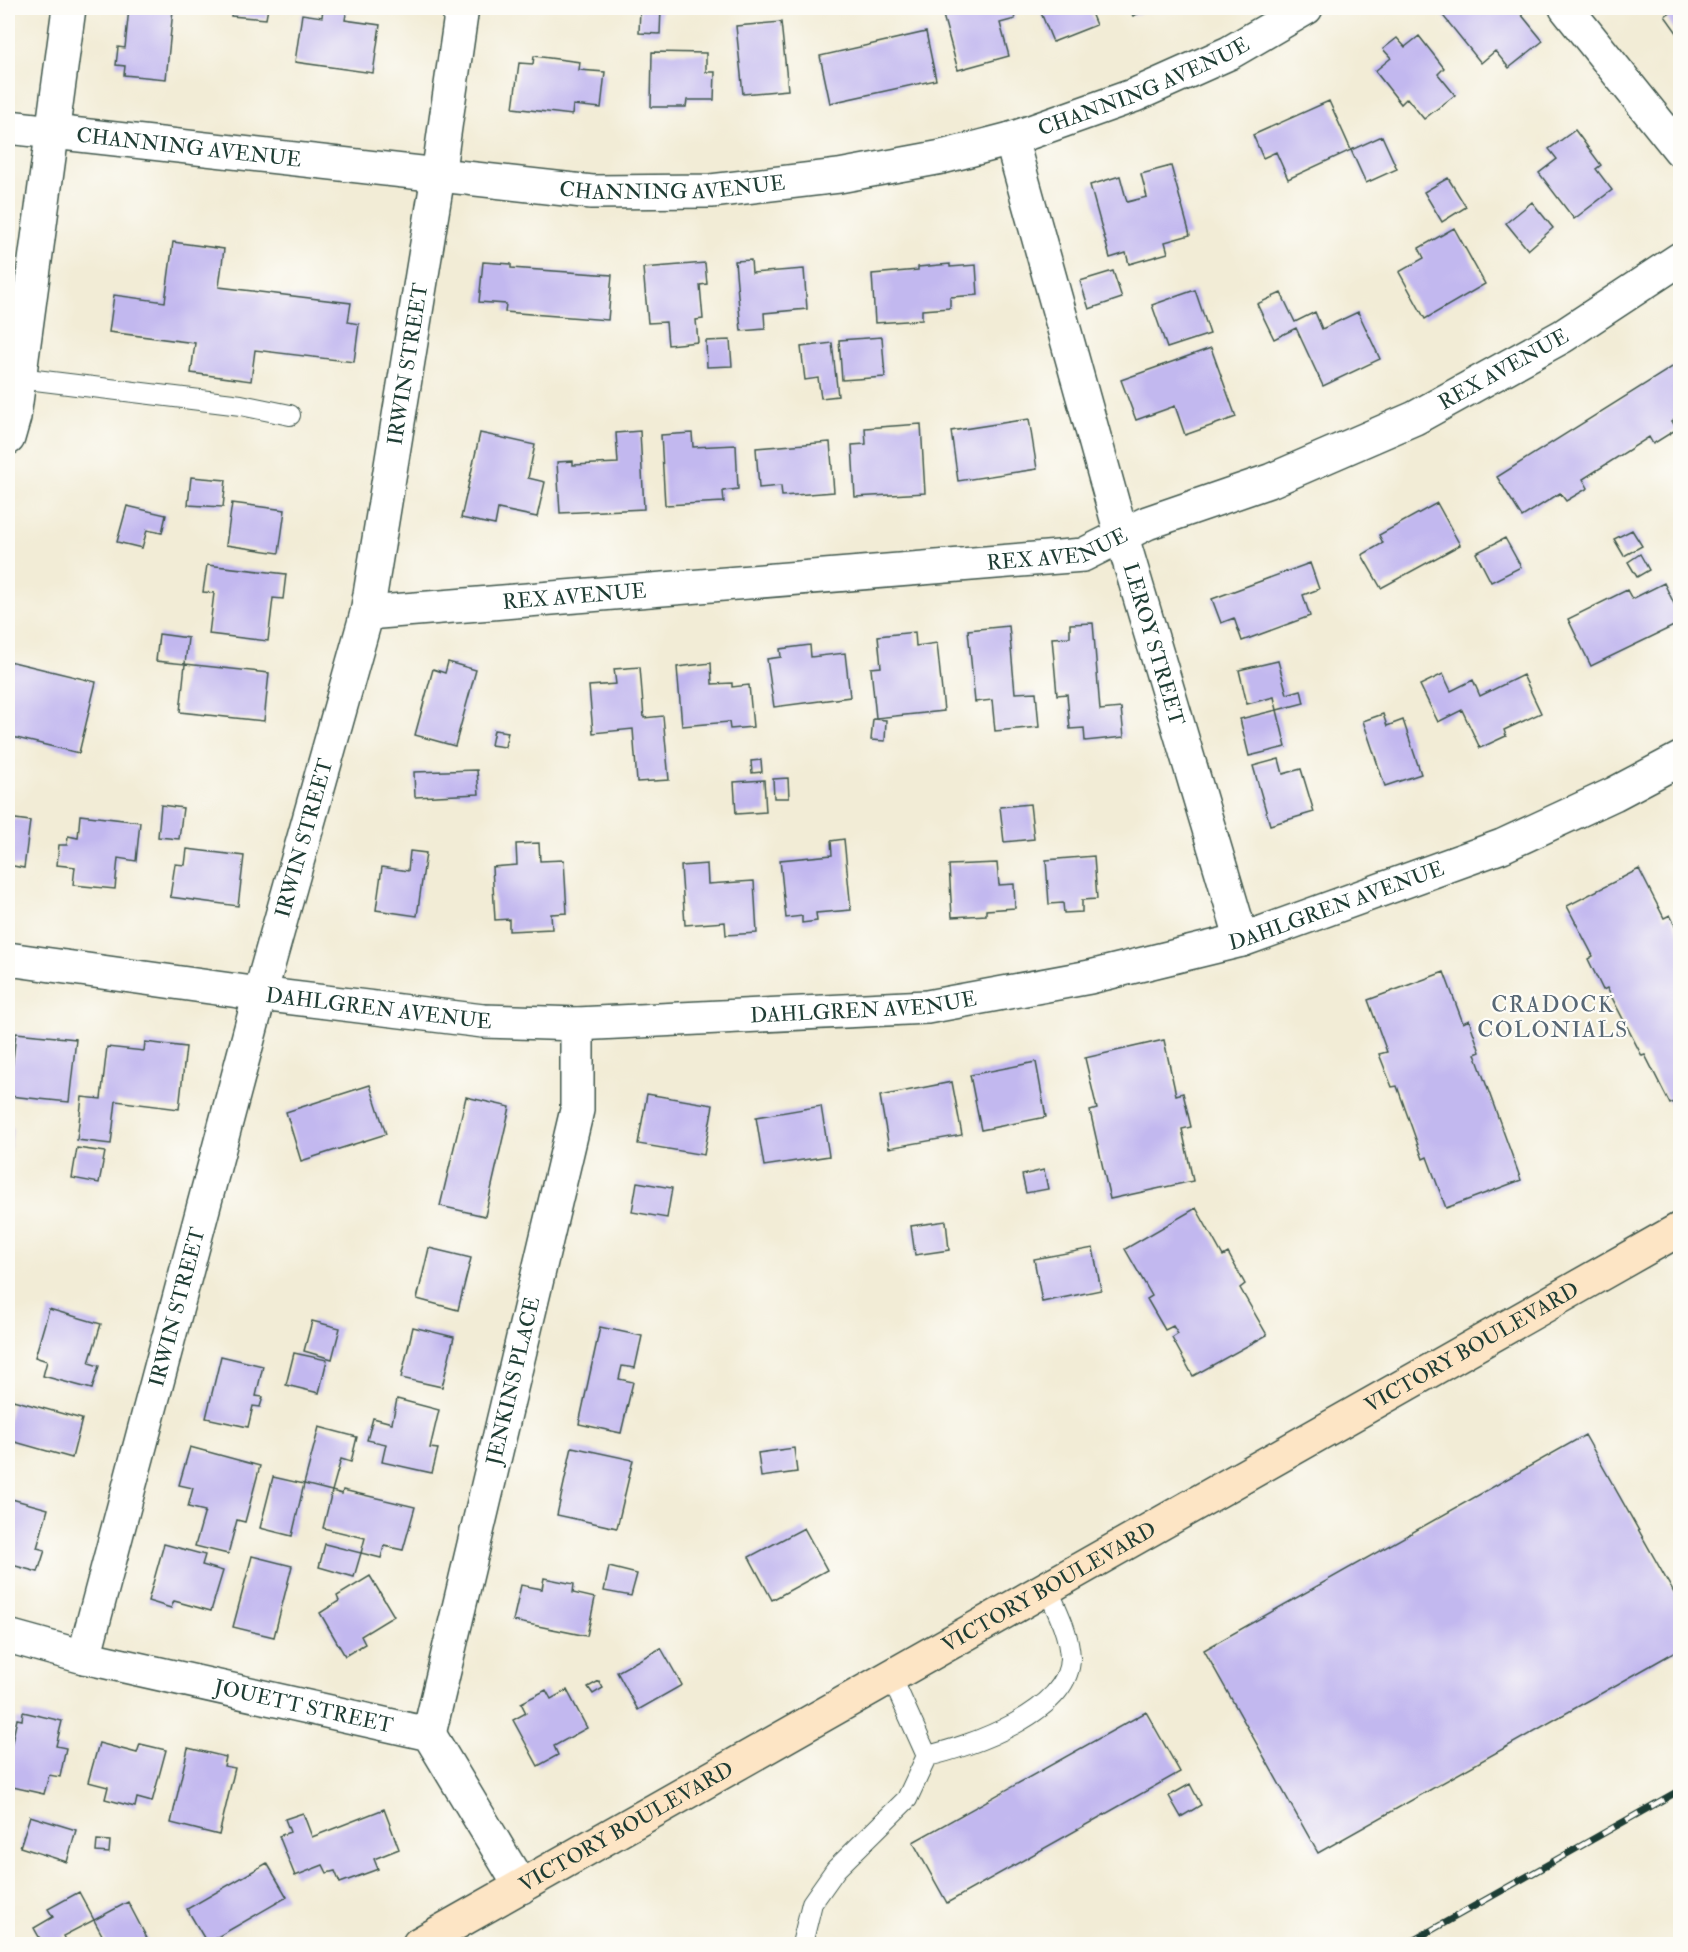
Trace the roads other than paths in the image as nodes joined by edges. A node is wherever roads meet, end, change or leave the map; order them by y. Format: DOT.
graph roads {
  1 [pos="69,8"];
  2 [pos="462,8"];
  3 [pos="1306,8"];
  4 [pos="1566,8"];
  5 [pos="8,127"];
  6 [pos="52,133"];
  7 [pos="1011,139"];
  8 [pos="1680,150"];
  9 [pos="438,176"];
  10 [pos="1680,259"];
  11 [pos="19,378"];
  12 [pos="290,415"];
  13 [pos="8,438"];
  14 [pos="1122,537"];
  15 [pos="367,613"];
  16 [pos="1680,759"];
  17 [pos="1242,940"];
  18 [pos="8,959"];
  19 [pos="260,994"];
  20 [pos="577,1024"];
  21 [pos="1680,1229"];
  22 [pos="1047,1588"];
  23 [pos="8,1636"];
  24 [pos="84,1657"];
  25 [pos="891,1676"];
  26 [pos="429,1734"];
  27 [pos="927,1756"];
  28 [pos="521,1887"];
  29 [pos="419,1944"];
  30 [pos="802,1944"];
  1 -- 6 [label="street"];
  2 -- 9 [label="street, IRWIN STREET"];
  3 -- 7 [label="street, CHANNING AVENUE"];
  4 -- 8 [label="street"];
  5 -- 6 [label="street, CHANNING AVENUE"];
  6 -- 9 [label="street, CHANNING AVENUE"];
  6 -- 11 [label="street"];
  7 -- 9 [label="street, CHANNING AVENUE"];
  7 -- 14 [label="street, LEROY STREET"];
  9 -- 15 [label="street, IRWIN STREET"];
  10 -- 14 [label="street, REX AVENUE"];
  11 -- 12 [label="lane"];
  11 -- 13 [label="street"];
  14 -- 15 [label="street, REX AVENUE"];
  14 -- 17 [label="street, LEROY STREET"];
  15 -- 19 [label="street, IRWIN STREET"];
  16 -- 17 [label="street, DAHLGREN AVENUE"];
  17 -- 20 [label="street, DAHLGREN AVENUE"];
  18 -- 19 [label="street, DAHLGREN AVENUE"];
  19 -- 20 [label="street, DAHLGREN AVENUE"];
  19 -- 24 [label="street, IRWIN STREET"];
  20 -- 26 [label="street, JENKINS PLACE"];
  21 -- 22 [label="main road, VICTORY BOULEVARD"];
  22 -- 25 [label="main road, VICTORY BOULEVARD"];
  22 -- 27 [label="lane"];
  23 -- 24 [label="street, JOUETT STREET"];
  24 -- 26 [label="street, JOUETT STREET"];
  25 -- 27 [label="lane"];
  25 -- 28 [label="main road, VICTORY BOULEVARD"];
  26 -- 28 [label="street"];
  27 -- 30 [label="lane"];
  28 -- 29 [label="main road, VICTORY BOULEVARD"];
}
